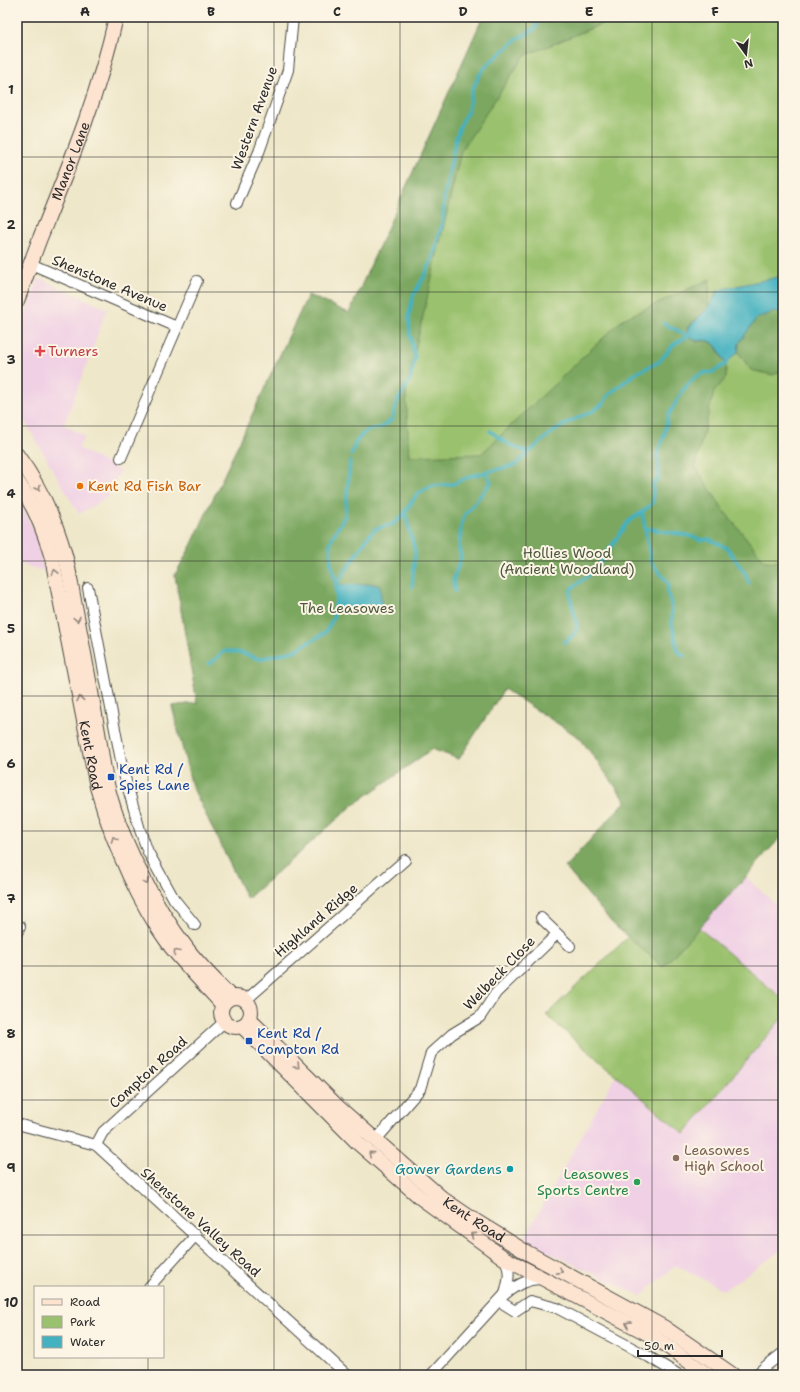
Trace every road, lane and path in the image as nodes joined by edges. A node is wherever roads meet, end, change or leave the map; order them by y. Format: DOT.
graph roads {
  1 [pos="116,17"];
  2 [pos="293,17"];
  3 [pos="237,203"];
  4 [pos="31,264"];
  5 [pos="197,281"];
  6 [pos="17,301"];
  7 [pos="177,327"];
  8 [pos="17,455"];
  9 [pos="121,458"];
  10 [pos="17,481"];
  11 [pos="88,588"];
  12 [pos="148,852"];
  13 [pos="134,858"];
  14 [pos="405,860"];
  15 [pos="541,918"];
  16 [pos="195,926"];
  17 [pos="557,934"];
  18 [pos="570,946"];
  19 [pos="246,1000"];
  20 [pos="227,1001"];
  21 [pos="224,1022"];
  22 [pos="246,1023"];
  23 [pos="17,1124"];
  24 [pos="375,1140"];
  25 [pos="96,1145"];
  26 [pos="196,1235"];
  27 [pos="504,1258"];
  28 [pos="543,1279"];
  29 [pos="150,1286"];
  30 [pos="502,1297"];
  31 [pos="783,1353"];
  32 [pos="347,1375"];
  33 [pos="431,1375"];
  34 [pos="679,1375"];
  35 [pos="708,1375"];
  36 [pos="733,1375"];
  37 [pos="756,1375"];
  1 -- 4 [label="main road, Manor Lane"];
  2 -- 3 [label="street, Western Avenue"];
  4 -- 6 [label="main road, Manor Lane"];
  4 -- 7 [label="street, Shenstone Avenue"];
  5 -- 7 [label="street, Shenstone Avenue"];
  7 -- 9 [label="street, Shenstone Avenue"];
  8 -- 13 [label="main road, Kent Road, one-way"];
  20 -- 10 [label="main road, Kent Road, one-way"];
  11 -- 12 [label="street, Kent Road"];
  12 -- 13 [label="street"];
  12 -- 16 [label="street, Kent Road"];
  13 -- 20 [label="main road, Kent Road, one-way"];
  14 -- 19 [label="street, Highland Ridge"];
  15 -- 17 [label="street, Welbeck Close"];
  17 -- 18 [label="street, Welbeck Close"];
  17 -- 24 [label="street, Welbeck Close"];
  19 -- 20 [label="main road"];
  19 -- 22 [label="main road"];
  20 -- 21 [label="main road"];
  21 -- 22 [label="main road"];
  21 -- 25 [label="street, Compton Road"];
  22 -- 24 [label="main road, Kent Road, one-way"];
  27 -- 22 [label="main road, Kent Road, one-way"];
  23 -- 25 [label="street, Shenstone Valley Road"];
  24 -- 36 [label="main road, Kent Road, one-way"];
  25 -- 26 [label="street, Shenstone Valley Road"];
  26 -- 29 [label="street"];
  26 -- 32 [label="street, Shenstone Valley Road"];
  27 -- 28 [label="main road, Kent Road"];
  27 -- 30 [label="street"];
  28 -- 30 [label="street"];
  35 -- 28 [label="main road, Kent Road, one-way"];
  30 -- 33 [label="street"];
  30 -- 34 [label="street"];
  31 -- 37 [label="street"];
}
